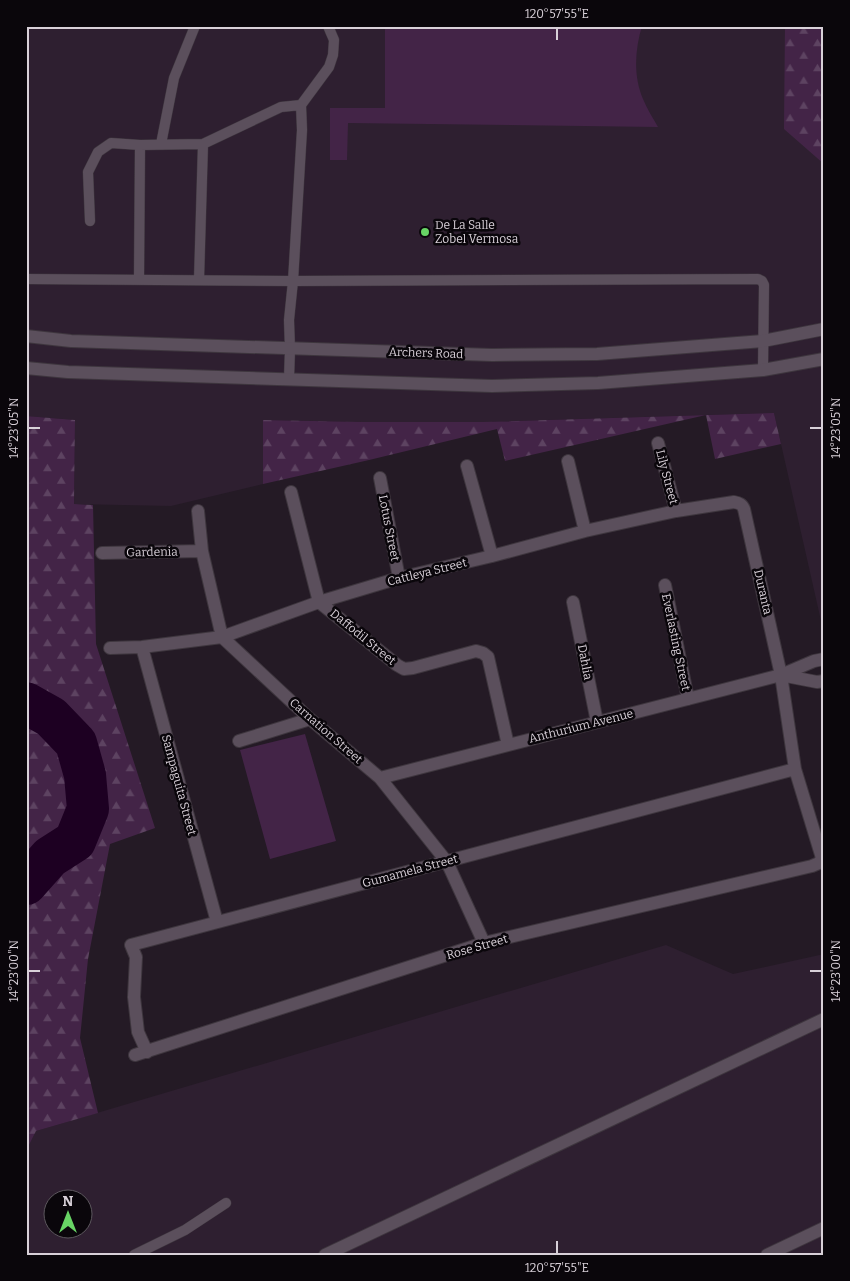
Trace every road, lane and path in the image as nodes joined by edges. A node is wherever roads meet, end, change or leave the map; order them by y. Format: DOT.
graph roads {
  1 [pos="195,26"];
  2 [pos="328,26"];
  3 [pos="301,105"];
  4 [pos="161,144"];
  5 [pos="203,144"];
  6 [pos="140,145"];
  7 [pos="90,221"];
  8 [pos="26,279"];
  9 [pos="139,280"];
  10 [pos="199,280"];
  11 [pos="293,281"];
  12 [pos="824,329"];
  13 [pos="26,336"];
  14 [pos="763,341"];
  15 [pos="290,349"];
  16 [pos="824,358"];
  17 [pos="26,368"];
  18 [pos="764,370"];
  19 [pos="289,379"];
  20 [pos="658,443"];
  21 [pos="568,461"];
  22 [pos="467,466"];
  23 [pos="380,478"];
  24 [pos="291,492"];
  25 [pos="744,509"];
  26 [pos="198,512"];
  27 [pos="676,512"];
  28 [pos="586,531"];
  29 [pos="202,551"];
  30 [pos="102,552"];
  31 [pos="492,556"];
  32 [pos="399,578"];
  33 [pos="665,585"];
  34 [pos="319,602"];
  35 [pos="572,602"];
  36 [pos="222,637"];
  37 [pos="142,647"];
  38 [pos="110,648"];
  39 [pos="824,659"];
  40 [pos="781,675"];
  41 [pos="824,681"];
  42 [pos="688,699"];
  43 [pos="310,719"];
  44 [pos="597,722"];
  45 [pos="239,740"];
  46 [pos="508,745"];
  47 [pos="795,770"];
  48 [pos="380,778"];
  49 [pos="822,858"];
  50 [pos="447,862"];
  51 [pos="217,922"];
  52 [pos="484,944"];
  53 [pos="824,1019"];
  54 [pos="141,1054"];
  55 [pos="226,1203"];
  56 [pos="824,1228"];
  57 [pos="134,1255"];
  58 [pos="325,1255"];
  59 [pos="767,1255"];
  1 -- 4 [label="lane"];
  2 -- 3 [label="lane"];
  3 -- 5 [label="lane"];
  3 -- 11 [label="lane"];
  4 -- 5 [label="lane"];
  4 -- 6 [label="lane"];
  5 -- 10 [label="lane"];
  6 -- 7 [label="lane"];
  6 -- 9 [label="lane"];
  8 -- 9 [label="lane"];
  9 -- 10 [label="lane"];
  10 -- 11 [label="lane"];
  11 -- 14 [label="lane"];
  11 -- 15 [label="lane"];
  12 -- 14 [label="street, Archers Road"];
  13 -- 15 [label="street, Archers Road"];
  14 -- 15 [label="street, Archers Road"];
  14 -- 18 [label="lane"];
  15 -- 19 [label="lane"];
  16 -- 18 [label="street"];
  17 -- 19 [label="street"];
  18 -- 19 [label="street"];
  20 -- 27 [label="street, Lily Street"];
  21 -- 28 [label="street"];
  22 -- 31 [label="street"];
  23 -- 32 [label="street, Lotus Street"];
  24 -- 34 [label="street, Daffodil Street"];
  25 -- 27 [label="street, Cattleya Street"];
  25 -- 40 [label="street, Duranta"];
  26 -- 29 [label="street"];
  27 -- 28 [label="street, Cattleya Street"];
  28 -- 31 [label="street, Cattleya Street"];
  29 -- 30 [label="street, Gardenia"];
  29 -- 36 [label="street"];
  31 -- 32 [label="street, Cattleya Street"];
  32 -- 34 [label="street, Cattleya Street"];
  33 -- 42 [label="street, Everlasting Street"];
  34 -- 36 [label="street, Cattleya Street"];
  34 -- 46 [label="street, Daffodil Street"];
  35 -- 44 [label="street, Dahlia"];
  36 -- 37 [label="street, Cattleya Street"];
  36 -- 43 [label="street, Carnation Street"];
  37 -- 38 [label="street, Cattleya Street"];
  37 -- 51 [label="street, Sampaguita Street"];
  39 -- 40 [label="street, Anthurium Avenue"];
  40 -- 41 [label="street, Anthurium Avenue"];
  40 -- 42 [label="street, Anthurium Avenue"];
  40 -- 47 [label="street, Duranta"];
  42 -- 44 [label="street, Anthurium Avenue"];
  43 -- 45 [label="street"];
  43 -- 48 [label="street, Carnation Street"];
  44 -- 46 [label="street, Anthurium Avenue"];
  46 -- 48 [label="street, Anthurium Avenue"];
  47 -- 49 [label="street, Duranta"];
  47 -- 50 [label="street, Gumamela Street"];
  48 -- 50 [label="street, Carnation Street"];
  49 -- 52 [label="street, Rose Street"];
  50 -- 51 [label="street, Gumamela Street"];
  50 -- 52 [label="street, Carnation Street"];
  51 -- 54 [label="street, Gumamela Street"];
  52 -- 54 [label="street, Rose Street"];
  53 -- 58 [label="street"];
  55 -- 57 [label="lane"];
  56 -- 59 [label="street"];
}
